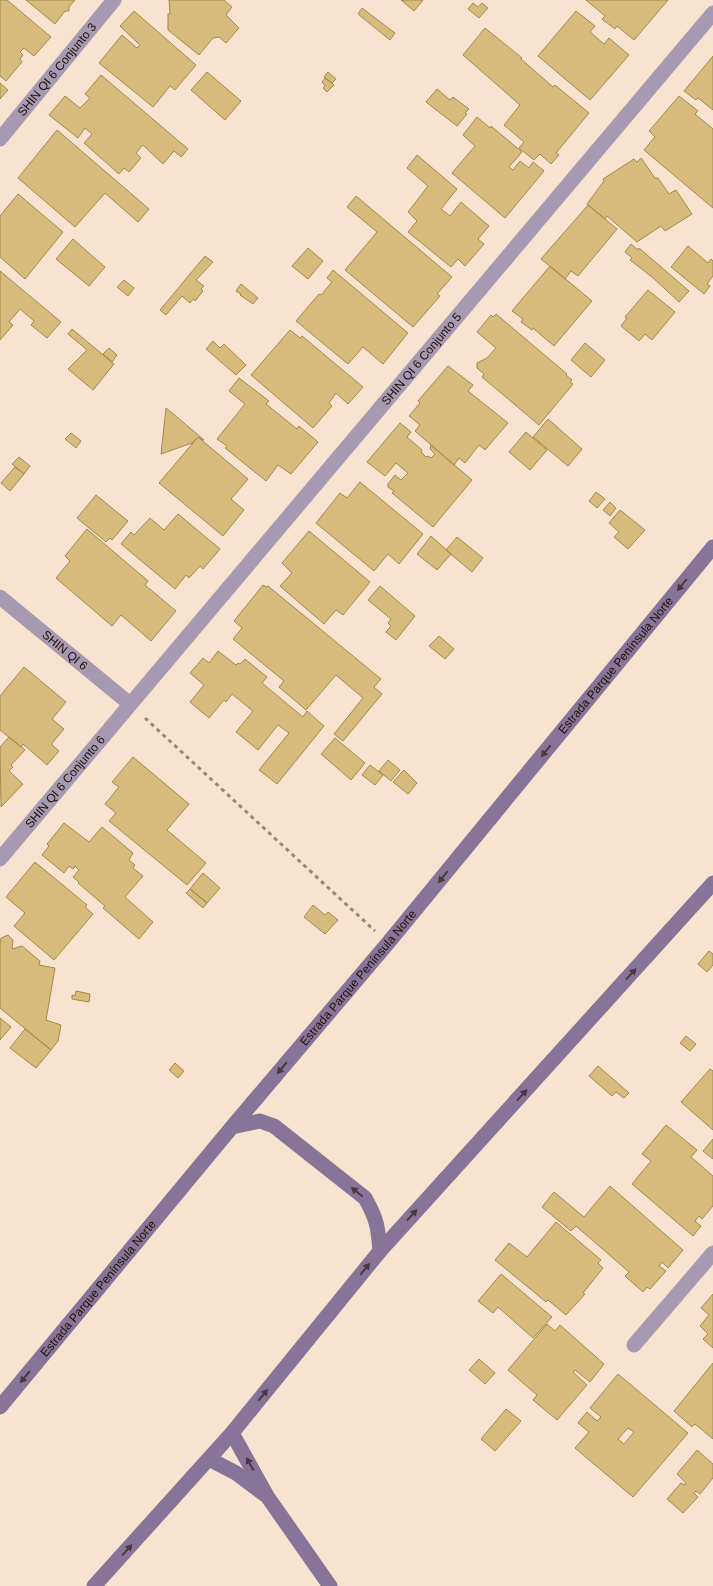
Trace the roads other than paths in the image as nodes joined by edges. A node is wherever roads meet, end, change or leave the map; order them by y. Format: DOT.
graph roads {
  1 [pos="114,0"];
  2 [pos="713,14"];
  3 [pos="0,139"];
  4 [pos="713,547"];
  5 [pos="0,597"];
  6 [pos="130,704"];
  7 [pos="0,859"];
  8 [pos="713,883"];
  9 [pos="232,1127"];
  10 [pos="380,1251"];
  11 [pos="713,1253"];
  12 [pos="634,1345"];
  13 [pos="0,1407"];
  14 [pos="232,1433"];
  15 [pos="209,1459"];
  16 [pos="267,1496"];
  17 [pos="94,1586"];
  18 [pos="330,1586"];
  1 -- 3 [label="street, SHIN QI 6 Conjunto 3"];
  2 -- 6 [label="street, SHIN QI 6 Conjunto 5"];
  4 -- 9 [label="main road, Estrada Parque Península Norte, one-way"];
  5 -- 6 [label="street, SHIN QI 6"];
  6 -- 7 [label="street, SHIN QI 6 Conjunto 6"];
  10 -- 8 [label="main road, one-way"];
  10 -- 9 [label="main road, one-way"];
  9 -- 13 [label="main road, Estrada Parque Península Norte, one-way"];
  14 -- 10 [label="main road, one-way"];
  11 -- 12 [label="street"];
  14 -- 15 [label="main road"];
  16 -- 14 [label="main road, one-way"];
  15 -- 16 [label="main road"];
  17 -- 15 [label="main road, one-way"];
  16 -- 18 [label="main road"];
}
